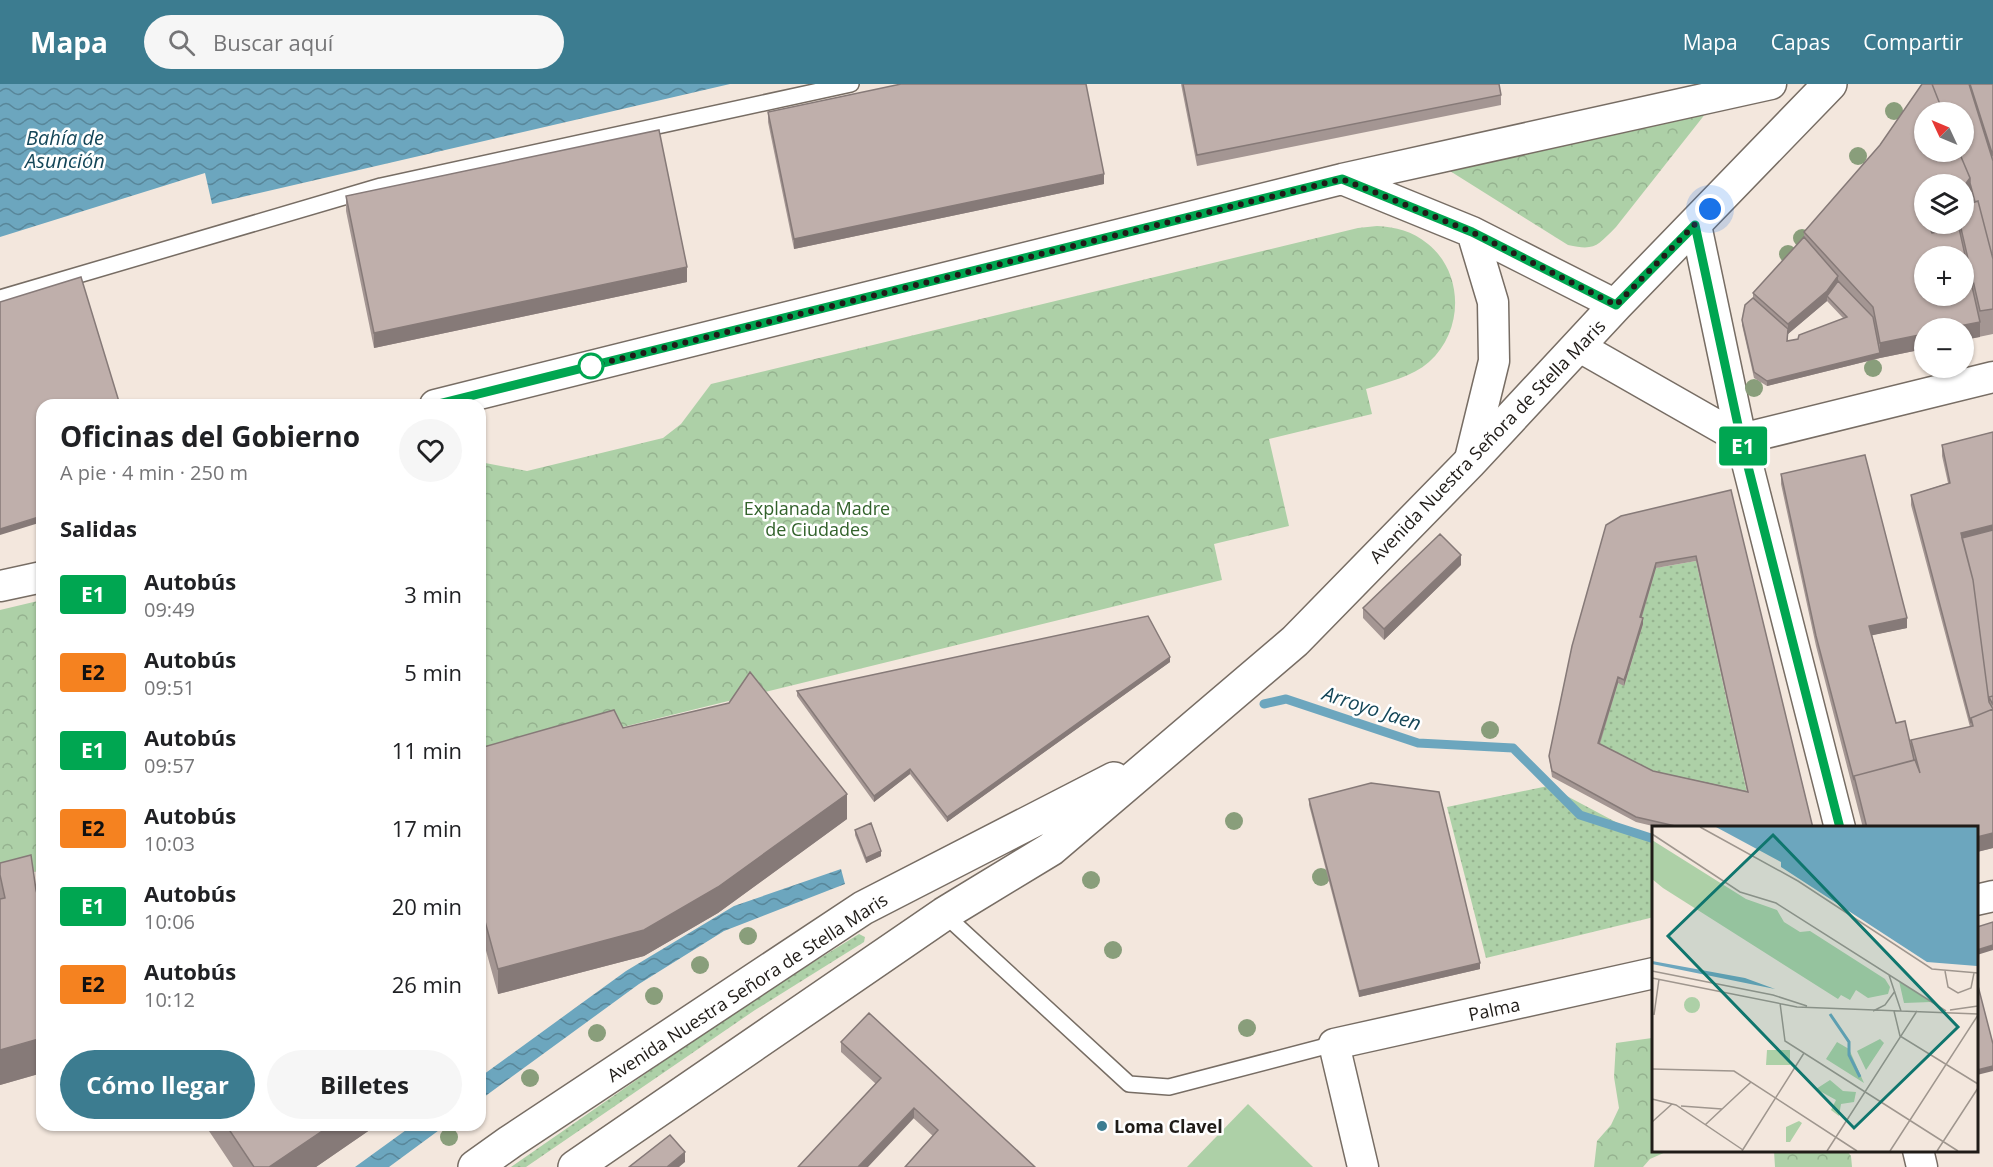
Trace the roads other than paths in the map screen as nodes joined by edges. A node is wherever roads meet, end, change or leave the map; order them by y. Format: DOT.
graph roads {
  1 [pos="851,84"];
  2 [pos="1771,84"];
  3 [pos="1830,84"];
  4 [pos="1342,179"];
  5 [pos="1695,225"];
  6 [pos="1472,232"];
  7 [pos="0,298"];
  8 [pos="1616,305"];
  9 [pos="1578,346"];
  10 [pos="1993,377"];
  11 [pos="459,399"];
  12 [pos="1741,439"];
  13 [pos="1469,463"];
  14 [pos="36,578"];
  15 [pos="0,586"];
  16 [pos="1185,736"];
  17 [pos="1839,826"];
  18 [pos="1993,896"];
  19 [pos="1978,900"];
  20 [pos="944,914"];
  21 [pos="1652,973"];
  22 [pos="1334,1044"];
  23 [pos="1918,1152"];
  24 [pos="475,1167"];
  25 [pos="575,1167"];
  26 [pos="1363,1167"];
  27 [pos="1922,1167"];
  1 -- 7 [label="lane"];
  2 -- 4 [label="street"];
  3 -- 5 [label="street, Avenida Nuestra Señora de Stella Maris"];
  4 -- 6 [label="street"];
  4 -- 11 [label="street"];
  5 -- 8 [label="street, Avenida Nuestra Señora de Stella Maris"];
  5 -- 12 [label="street"];
  6 -- 8 [label="street"];
  6 -- 13 [label="street"];
  8 -- 9 [label="street, Avenida Nuestra Señora de Stella Maris"];
  9 -- 12 [label="street"];
  9 -- 13 [label="street, Avenida Nuestra Señora de Stella Maris"];
  10 -- 12 [label="street"];
  12 -- 17 [label="street"];
  13 -- 16 [label="street, Avenida Nuestra Señora de Stella Maris"];
  14 -- 15 [label="street"];
  16 -- 20 [label="street, Avenida Nuestra Señora de Stella Maris"];
  16 -- 24 [label="street, Avenida Nuestra Señora de Stella Maris"];
  18 -- 19 [label="street"];
  20 -- 22 [label="lane"];
  20 -- 25 [label="street, Avenida Nuestra Señora de Stella Maris"];
  21 -- 22 [label="street, Palma"];
  22 -- 26 [label="street"];
  23 -- 27 [label="street"];
}
